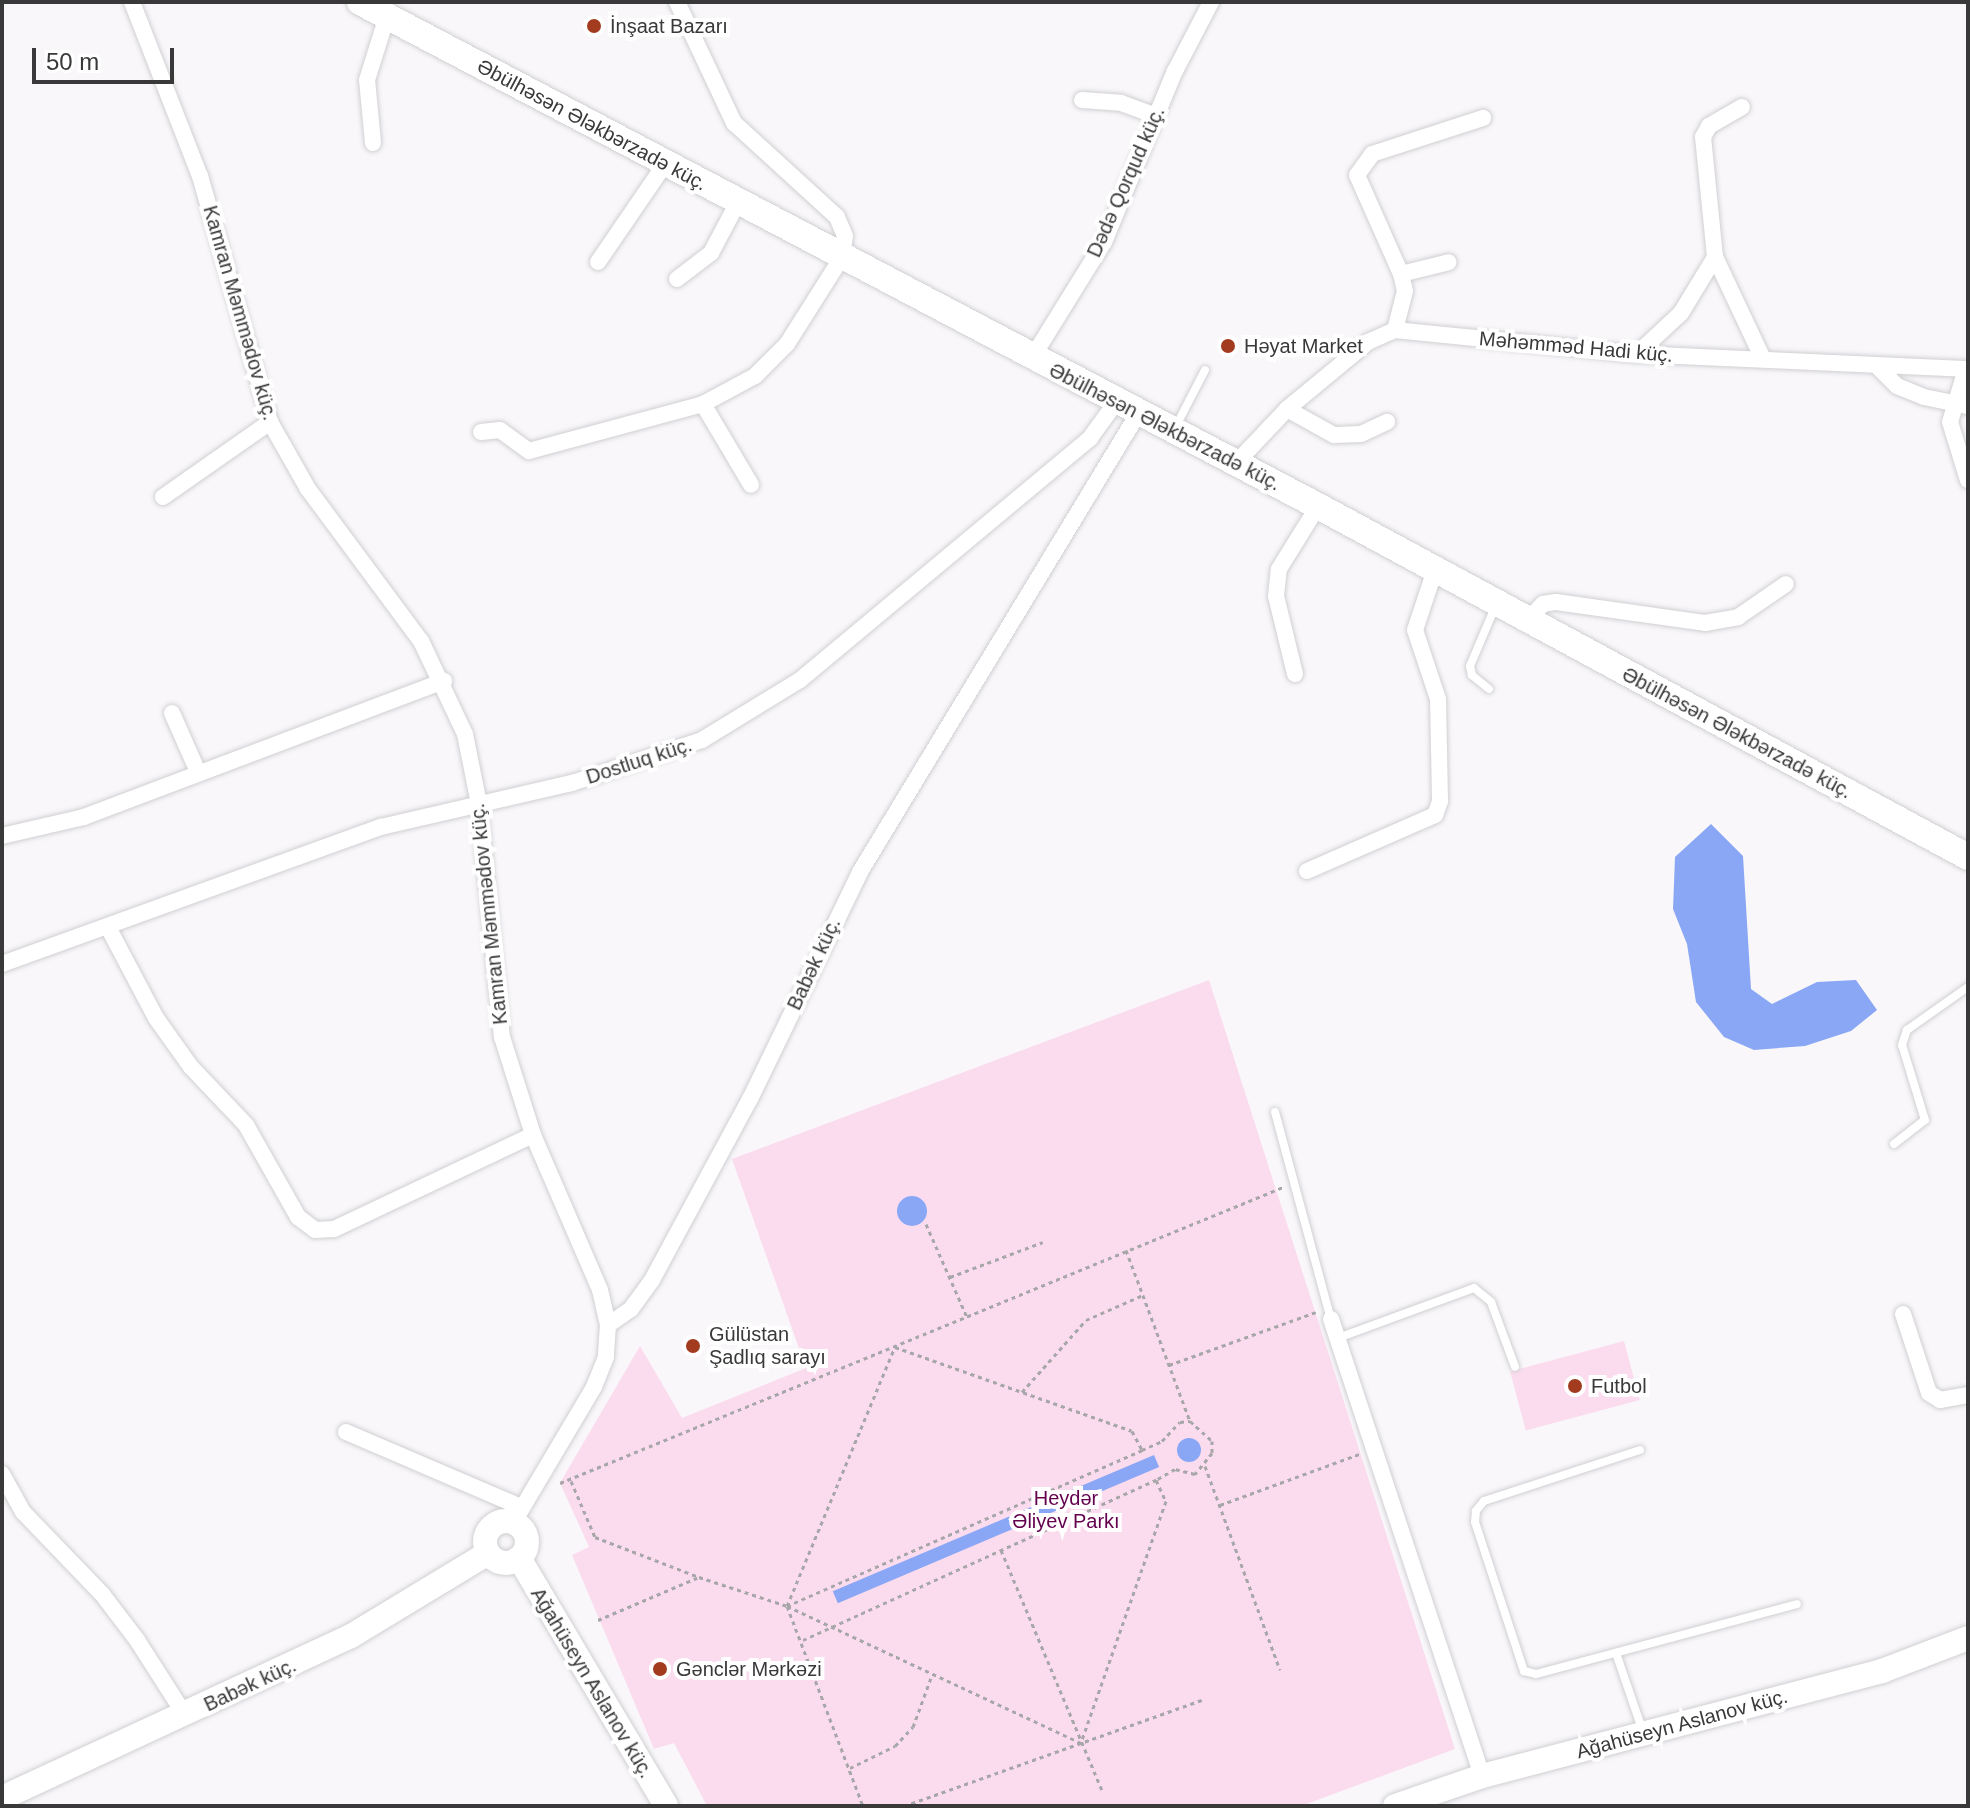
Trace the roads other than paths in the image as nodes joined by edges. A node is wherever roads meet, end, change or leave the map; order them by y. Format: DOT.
graph roads {
  1 [pos="132,2"];
  2 [pos="360,2"];
  3 [pos="677,2"];
  4 [pos="1211,2"];
  5 [pos="391,9"];
  6 [pos="1082,100"];
  7 [pos="1742,107"];
  8 [pos="1156,116"];
  9 [pos="1483,118"];
  10 [pos="373,143"];
  11 [pos="665,164"];
  12 [pos="738,202"];
  13 [pos="842,257"];
  14 [pos="1715,257"];
  15 [pos="598,262"];
  16 [pos="1449,262"];
  17 [pos="1401,274"];
  18 [pos="677,279"];
  19 [pos="1395,330"];
  20 [pos="1637,354"];
  21 [pos="1032,358"];
  22 [pos="1763,359"];
  23 [pos="1879,368"];
  24 [pos="1967,369"];
  25 [pos="1205,370"];
  26 [pos="703,404"];
  27 [pos="1960,406"];
  28 [pos="1128,407"];
  29 [pos="1287,409"];
  30 [pos="270,422"];
  31 [pos="1387,422"];
  32 [pos="1174,430"];
  33 [pos="481,432"];
  34 [pos="1236,463"];
  35 [pos="1968,480"];
  36 [pos="751,485"];
  37 [pos="163,497"];
  38 [pos="1318,506"];
  39 [pos="1435,570"];
  40 [pos="1786,584"];
  41 [pos="1497,603"];
  42 [pos="1528,620"];
  43 [pos="1295,674"];
  44 [pos="444,681"];
  45 [pos="1489,689"];
  46 [pos="172,713"];
  47 [pos="198,772"];
  48 [pos="479,804"];
  49 [pos="2,836"];
  50 [pos="1968,857"];
  51 [pos="1307,871"];
  52 [pos="109,929"];
  53 [pos="2,964"];
  54 [pos="1968,987"];
  55 [pos="1275,1112"];
  56 [pos="533,1135"];
  57 [pos="1894,1144"];
  58 [pos="1329,1314"];
  59 [pos="1903,1314"];
  60 [pos="608,1325"];
  61 [pos="1337,1338"];
  62 [pos="1515,1367"];
  63 [pos="1968,1395"];
  64 [pos="346,1432"];
  65 [pos="1640,1450"];
  66 [pos="2,1474"];
  67 [pos="518,1514"];
  68 [pos="488,1553"];
  69 [pos="519,1558"];
  70 [pos="1797,1604"];
  71 [pos="1968,1638"];
  72 [pos="1616,1653"];
  73 [pos="185,1715"];
  74 [pos="1643,1733"];
  75 [pos="1482,1776"];
  76 [pos="2,1798"];
  77 [pos="666,1806"];
  78 [pos="1395,1806"];
  1 -- 30 [label="street, Kamran Məmmədov küç."];
  2 -- 5 [label="main road, Əbülhəsən Ələkbərzadə küç."];
  3 -- 13 [label="street"];
  4 -- 8 [label="street, Dədə Qorqud küç."];
  5 -- 10 [label="street"];
  5 -- 11 [label="main road, Əbülhəsən Ələkbərzadə küç."];
  6 -- 8 [label="street"];
  7 -- 14 [label="street"];
  8 -- 21 [label="street, Dədə Qorqud küç."];
  9 -- 17 [label="street"];
  11 -- 12 [label="main road, Əbülhəsən Ələkbərzadə küç."];
  11 -- 15 [label="street"];
  12 -- 13 [label="main road, Əbülhəsən Ələkbərzadə küç."];
  12 -- 18 [label="street"];
  13 -- 21 [label="main road, Əbülhəsən Ələkbərzadə küç."];
  13 -- 26 [label="street"];
  14 -- 20 [label="street"];
  14 -- 22 [label="street"];
  16 -- 17 [label="street"];
  17 -- 19 [label="street"];
  19 -- 20 [label="street, Məhəmməd Hadi küç."];
  19 -- 29 [label="street"];
  20 -- 22 [label="street, Məhəmməd Hadi küç."];
  21 -- 28 [label="main road, Əbülhəsən Ələkbərzadə küç."];
  22 -- 23 [label="street, Məhəmməd Hadi küç."];
  23 -- 24 [label="street, Məhəmməd Hadi küç."];
  23 -- 27 [label="street"];
  24 -- 27 [label="street"];
  25 -- 32 [label="lane"];
  26 -- 33 [label="street"];
  26 -- 36 [label="street"];
  27 -- 35 [label="street"];
  28 -- 32 [label="main road, Əbülhəsən Ələkbərzadə küç."];
  28 -- 48 [label="street, Dostluq küç."];
  28 -- 60 [label="street, Babək küç."];
  29 -- 31 [label="street"];
  29 -- 34 [label="street"];
  30 -- 37 [label="street"];
  30 -- 44 [label="street, Kamran Məmmədov küç."];
  32 -- 34 [label="main road, Əbülhəsən Ələkbərzadə küç."];
  34 -- 38 [label="main road, Əbülhəsən Ələkbərzadə küç."];
  38 -- 39 [label="main road, Əbülhəsən Ələkbərzadə küç."];
  38 -- 43 [label="street"];
  39 -- 41 [label="main road, Əbülhəsən Ələkbərzadə küç."];
  39 -- 51 [label="street"];
  40 -- 42 [label="street"];
  41 -- 42 [label="main road, Əbülhəsən Ələkbərzadə küç."];
  41 -- 45 [label="lane"];
  42 -- 50 [label="main road, Əbülhəsən Ələkbərzadə küç."];
  44 -- 47 [label="street"];
  44 -- 48 [label="street, Kamran Məmmədov küç."];
  46 -- 47 [label="street"];
  47 -- 49 [label="street"];
  48 -- 52 [label="street, Dostluq küç."];
  48 -- 56 [label="street, Kamran Məmmədov küç."];
  52 -- 53 [label="street, Dostluq küç."];
  52 -- 56 [label="street"];
  54 -- 57 [label="lane"];
  55 -- 58 [label="lane"];
  56 -- 60 [label="street, Kamran Məmmədov küç."];
  58 -- 61 [label="street"];
  59 -- 63 [label="street"];
  60 -- 67 [label="street"];
  61 -- 62 [label="lane"];
  61 -- 75 [label="street"];
  64 -- 67 [label="street"];
  65 -- 72 [label="lane"];
  66 -- 73 [label="street"];
  67 -- 68 [label="street"];
  67 -- 69 [label="street"];
  68 -- 69 [label="street"];
  68 -- 73 [label="street, Babək küç."];
  69 -- 77 [label="street, Ağahüseyn Aslanov küç."];
  70 -- 72 [label="lane"];
  71 -- 74 [label="street, Ağahüseyn Aslanov küç."];
  72 -- 74 [label="lane"];
  73 -- 76 [label="street, Babək küç."];
  74 -- 75 [label="street, Ağahüseyn Aslanov küç."];
  75 -- 78 [label="street, Ağahüseyn Aslanov küç."];
}
